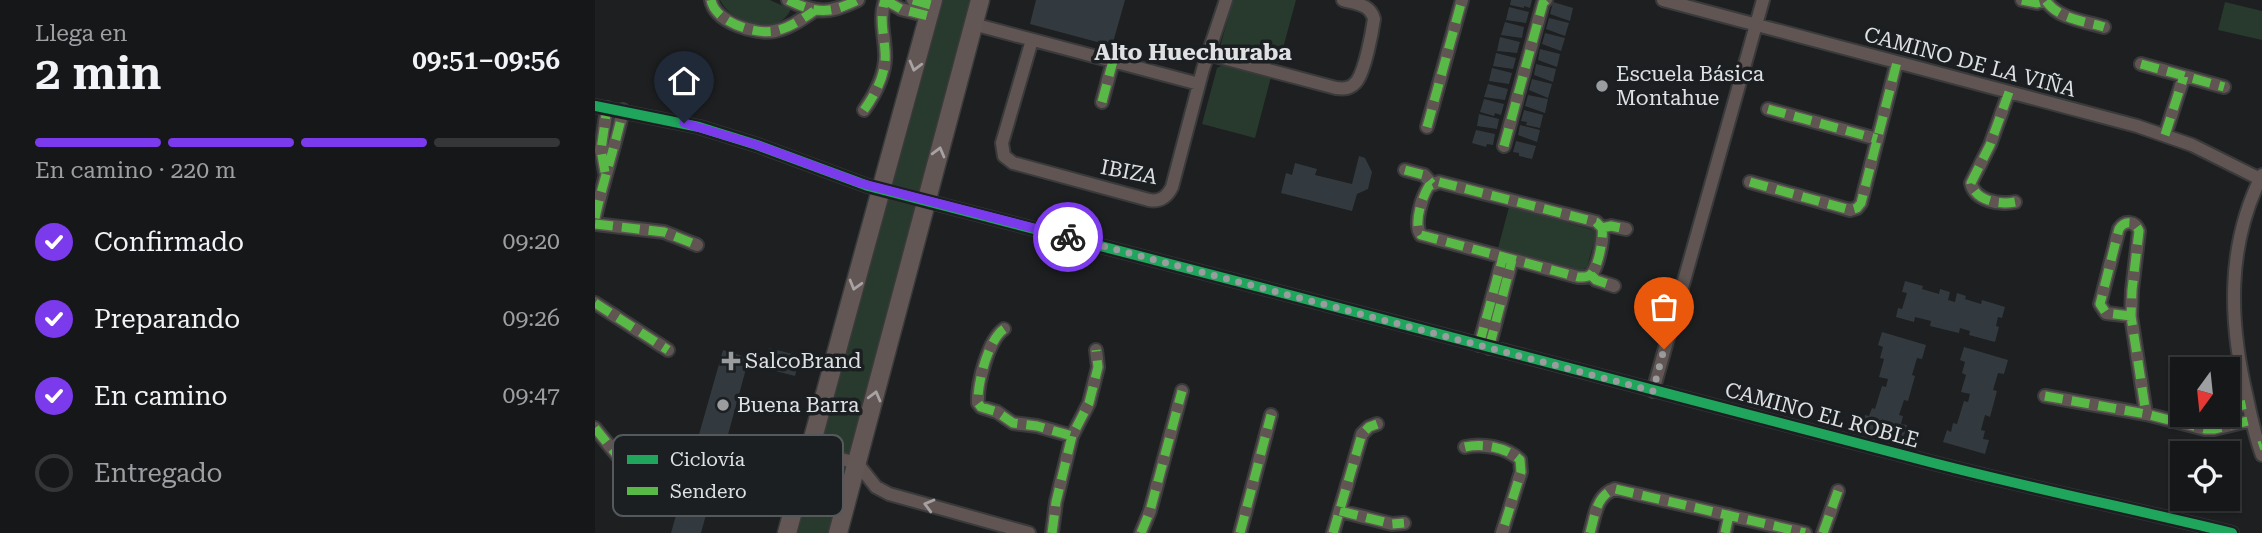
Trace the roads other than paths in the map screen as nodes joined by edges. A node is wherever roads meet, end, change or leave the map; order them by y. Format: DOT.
graph roads {
  1 [pos="711,0"];
  2 [pos="788,0"];
  3 [pos="858,0"];
  4 [pos="885,0"];
  5 [pos="913,0"];
  6 [pos="979,0"];
  7 [pos="1227,0"];
  8 [pos="1343,0"];
  9 [pos="1462,0"];
  10 [pos="1663,0"];
  11 [pos="1763,0"];
  12 [pos="2022,0"];
  13 [pos="2047,0"];
  14 [pos="1543,1"];
  15 [pos="931,7"];
  16 [pos="814,11"];
  17 [pos="973,24"];
  18 [pos="1755,25"];
  19 [pos="2104,27"];
  20 [pos="1032,40"];
  21 [pos="1208,54"];
  22 [pos="1113,61"];
  23 [pos="1897,62"];
  24 [pos="2141,64"];
  25 [pos="2184,76"];
  26 [pos="1199,84"];
  27 [pos="2224,87"];
  28 [pos="2009,92"];
  29 [pos="1103,102"];
  30 [pos="601,107"];
  31 [pos="1768,109"];
  32 [pos="622,110"];
  33 [pos="864,110"];
  34 [pos="1427,127"];
  35 [pos="2165,135"];
  36 [pos="1877,139"];
  37 [pos="1504,146"];
  38 [pos="1405,170"];
  39 [pos="605,172"];
  40 [pos="2261,177"];
  41 [pos="1750,182"];
  42 [pos="1432,184"];
  43 [pos="881,189"];
  44 [pos="926,201"];
  45 [pos="2015,202"];
  46 [pos="595,218"];
  47 [pos="595,224"];
  48 [pos="1602,228"];
  49 [pos="1626,229"];
  50 [pos="697,244"];
  51 [pos="1507,259"];
  52 [pos="1591,275"];
  53 [pos="1614,286"];
  54 [pos="595,303"];
  55 [pos="2131,316"];
  56 [pos="1004,328"];
  57 [pos="1484,346"];
  58 [pos="668,349"];
  59 [pos="1096,350"];
  60 [pos="1182,390"];
  61 [pos="1653,391"];
  62 [pos="2045,396"];
  63 [pos="2248,404"];
  64 [pos="2240,406"];
  65 [pos="2145,414"];
  66 [pos="1271,415"];
  67 [pos="2170,419"];
  68 [pos="2252,420"];
  69 [pos="2240,423"];
  70 [pos="1377,424"];
  71 [pos="2202,427"];
  72 [pos="2219,427"];
  73 [pos="595,428"];
  74 [pos="814,435"];
  75 [pos="1072,436"];
  76 [pos="1465,447"];
  77 [pos="2261,449"];
  78 [pos="613,450"];
  79 [pos="843,459"];
  80 [pos="857,463"];
  81 [pos="1839,491"];
  82 [pos="1340,511"];
  83 [pos="843,515"];
  84 [pos="1729,515"];
  85 [pos="792,516"];
  86 [pos="843,516"];
  87 [pos="1404,523"];
  88 [pos="787,533"];
  89 [pos="838,533"];
  90 [pos="1029,533"];
  91 [pos="1052,533"];
  92 [pos="1141,533"];
  93 [pos="1240,533"];
  94 [pos="1333,533"];
  95 [pos="1502,533"];
  96 [pos="1590,533"];
  97 [pos="1725,533"];
  98 [pos="1805,533"];
  99 [pos="1823,533"];
  100 [pos="2232,533"];
  1 -- 16 [label="street"];
  2 -- 16 [label="street"];
  3 -- 16 [label="street"];
  4 -- 15 [label="street"];
  4 -- 33 [label="street"];
  5 -- 15 [label="street"];
  6 -- 17 [label="street"];
  7 -- 21 [label="street, IBIZA"];
  8 -- 21 [label="street"];
  9 -- 34 [label="street"];
  10 -- 18 [label="street, CAMINO DE LA VIÑA"];
  11 -- 18 [label="street"];
  12 -- 13 [label="street"];
  13 -- 19 [label="street"];
  14 -- 37 [label="street"];
  15 -- 43 [label="street, one-way"];
  17 -- 20 [label="street"];
  44 -- 17 [label="street, one-way"];
  18 -- 23 [label="street, CAMINO DE LA VIÑA"];
  18 -- 61 [label="street"];
  20 -- 22 [label="street"];
  20 -- 26 [label="street, IBIZA"];
  21 -- 26 [label="street, IBIZA"];
  22 -- 26 [label="street"];
  22 -- 29 [label="street"];
  23 -- 28 [label="street, CAMINO DE LA VIÑA"];
  23 -- 36 [label="street"];
  24 -- 25 [label="street"];
  25 -- 27 [label="street"];
  25 -- 35 [label="street"];
  28 -- 35 [label="street, CAMINO DE LA VIÑA"];
  28 -- 45 [label="street"];
  30 -- 32 [label="street, CAMINO EL ROBLE"];
  30 -- 39 [label="street"];
  31 -- 36 [label="street"];
  32 -- 39 [label="street"];
  32 -- 43 [label="street, CAMINO EL ROBLE"];
  35 -- 40 [label="street, CAMINO DE LA VIÑA"];
  36 -- 41 [label="street"];
  38 -- 42 [label="street"];
  39 -- 46 [label="street"];
  40 -- 63 [label="street"];
  42 -- 48 [label="street"];
  42 -- 51 [label="street"];
  43 -- 44 [label="street, CAMINO EL ROBLE"];
  43 -- 74 [label="street, one-way"];
  44 -- 57 [label="street, CAMINO EL ROBLE"];
  80 -- 44 [label="street, one-way"];
  47 -- 50 [label="street"];
  48 -- 49 [label="street"];
  48 -- 52 [label="street"];
  51 -- 52 [label="street"];
  51 -- 57 [label="street"];
  52 -- 53 [label="street"];
  54 -- 58 [label="street"];
  55 -- 55 [label="street"];
  55 -- 65 [label="street"];
  56 -- 75 [label="street"];
  57 -- 61 [label="street, CAMINO EL ROBLE"];
  59 -- 75 [label="street"];
  60 -- 92 [label="street"];
  61 -- 100 [label="street, CAMINO EL ROBLE"];
  62 -- 65 [label="street"];
  63 -- 64 [label="street"];
  63 -- 68 [label="street"];
  65 -- 67 [label="street"];
  66 -- 93 [label="street"];
  68 -- 69 [label="street"];
  68 -- 77 [label="street"];
  70 -- 82 [label="street"];
  71 -- 72 [label="street"];
  73 -- 78 [label="street"];
  75 -- 91 [label="street"];
  76 -- 95 [label="street"];
  79 -- 80 [label="street"];
  80 -- 83 [label="street"];
  90 -- 80 [label="street, one-way"];
  81 -- 99 [label="street"];
  82 -- 87 [label="street"];
  82 -- 94 [label="street"];
  84 -- 96 [label="street"];
  84 -- 97 [label="street"];
  84 -- 98 [label="street"];
  85 -- 88 [label="street"];
  86 -- 89 [label="street"];
}
